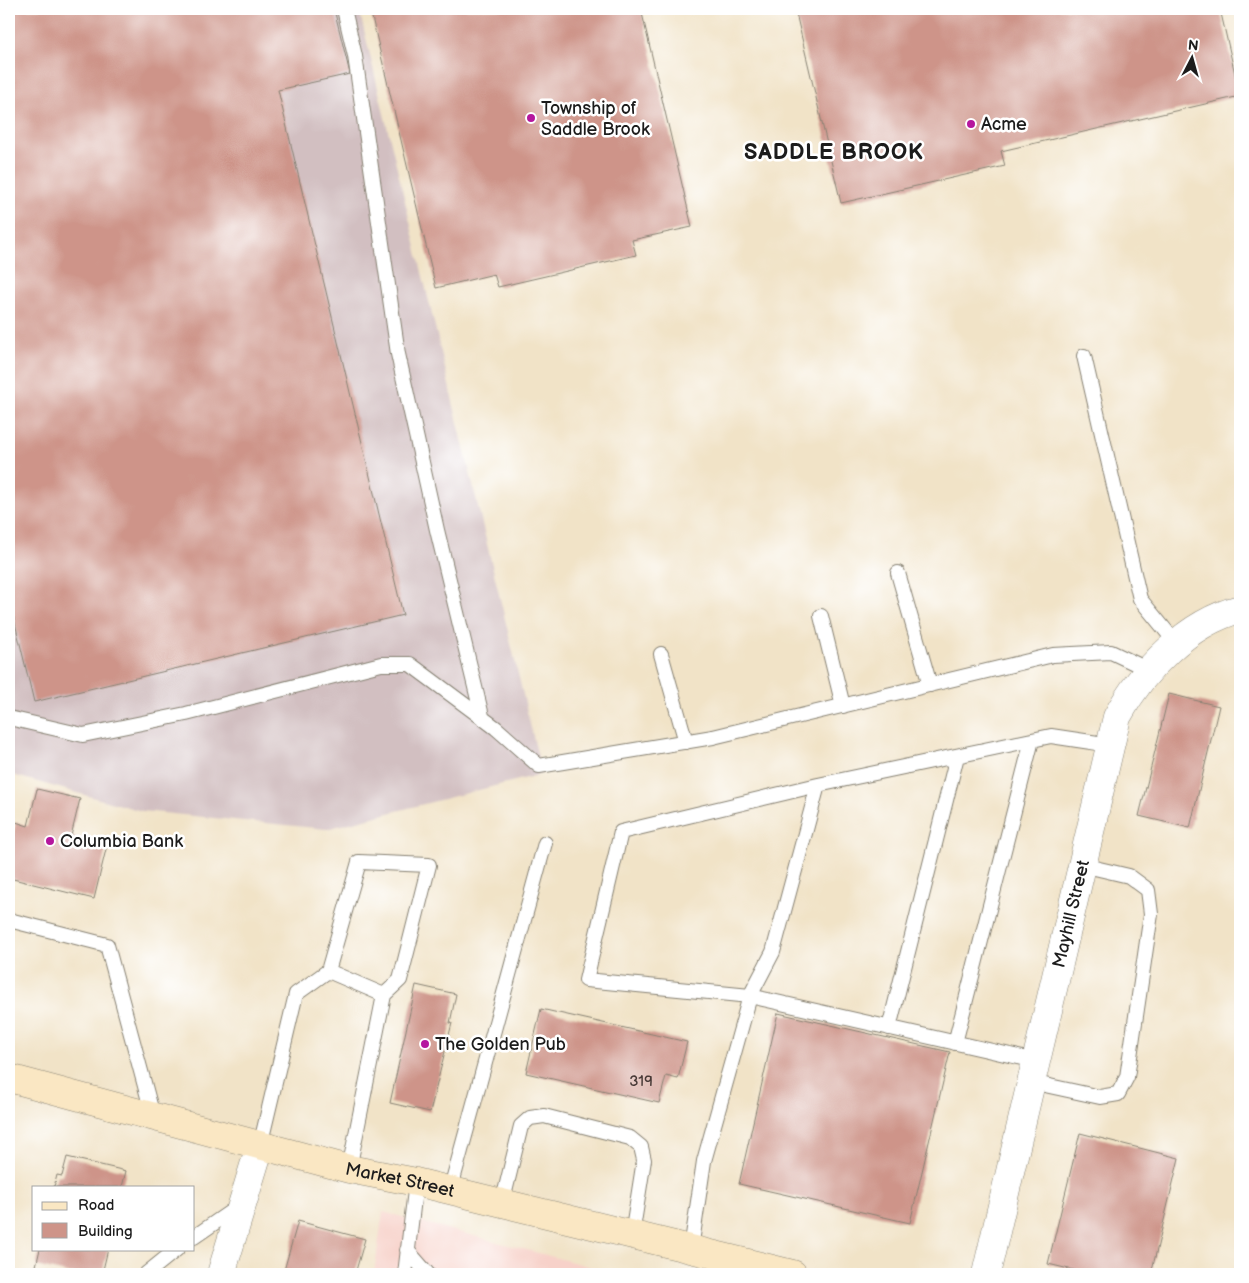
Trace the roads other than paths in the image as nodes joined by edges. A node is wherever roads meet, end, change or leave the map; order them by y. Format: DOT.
graph roads {
  1 [pos="344,9"];
  2 [pos="1084,356"];
  3 [pos="898,573"];
  4 [pos="1240,609"];
  5 [pos="821,616"];
  6 [pos="1176,643"];
  7 [pos="661,654"];
  8 [pos="1149,670"];
  9 [pos="930,684"];
  10 [pos="843,706"];
  11 [pos="482,716"];
  12 [pos="9,718"];
  13 [pos="1032,740"];
  14 [pos="686,742"];
  15 [pos="1110,745"];
  16 [pos="957,756"];
  17 [pos="818,785"];
  18 [pos="545,843"];
  19 [pos="1082,865"];
  20 [pos="9,920"];
  21 [pos="328,971"];
  22 [pos="384,995"];
  23 [pos="750,996"];
  24 [pos="889,1028"];
  25 [pos="955,1043"];
  26 [pos="1033,1072"];
  27 [pos="9,1078"];
  28 [pos="153,1116"];
  29 [pos="260,1146"];
  30 [pos="349,1169"];
  31 [pos="416,1182"];
  32 [pos="450,1191"];
  33 [pos="243,1204"];
  34 [pos="502,1204"];
  35 [pos="632,1235"];
  36 [pos="195,1236"];
  37 [pos="691,1249"];
  38 [pos="176,1250"];
  39 [pos="407,1250"];
  40 [pos="146,1274"];
  41 [pos="221,1274"];
  42 [pos="405,1274"];
  43 [pos="428,1274"];
  44 [pos="793,1274"];
  45 [pos="986,1274"];
  1 -- 11 [label="lane"];
  2 -- 6 [label="lane"];
  3 -- 9 [label="lane"];
  4 -- 6 [label="street, Mayhill Street"];
  5 -- 10 [label="lane"];
  6 -- 8 [label="street, Mayhill Street"];
  7 -- 14 [label="lane"];
  8 -- 9 [label="lane"];
  8 -- 15 [label="street, Mayhill Street"];
  9 -- 10 [label="lane"];
  10 -- 14 [label="lane"];
  11 -- 12 [label="lane"];
  11 -- 14 [label="lane"];
  13 -- 15 [label="lane"];
  13 -- 16 [label="lane"];
  13 -- 25 [label="lane"];
  15 -- 19 [label="street, Mayhill Street"];
  16 -- 17 [label="lane"];
  16 -- 24 [label="lane"];
  17 -- 23 [label="lane"];
  17 -- 23 [label="lane"];
  18 -- 32 [label="lane"];
  19 -- 26 [label="street, Mayhill Street"];
  19 -- 26 [label="lane"];
  20 -- 28 [label="lane"];
  21 -- 22 [label="lane"];
  21 -- 22 [label="lane"];
  21 -- 29 [label="lane"];
  22 -- 30 [label="lane"];
  23 -- 24 [label="lane"];
  23 -- 37 [label="lane"];
  24 -- 25 [label="lane"];
  25 -- 26 [label="lane"];
  26 -- 45 [label="street, Mayhill Street"];
  27 -- 28 [label="main road, Market Street"];
  28 -- 29 [label="main road, Market Street"];
  29 -- 30 [label="main road, Market Street"];
  29 -- 33 [label="street"];
  30 -- 31 [label="main road, Market Street"];
  31 -- 32 [label="main road, Market Street"];
  31 -- 39 [label="lane"];
  32 -- 34 [label="main road, Market Street"];
  33 -- 36 [label="lane"];
  33 -- 41 [label="street"];
  34 -- 35 [label="main road, Market Street"];
  34 -- 35 [label="lane"];
  35 -- 37 [label="main road, Market Street"];
  37 -- 44 [label="main road, Market Street"];
  38 -- 40 [label="lane"];
  39 -- 42 [label="lane"];
  39 -- 43 [label="lane"];
}
